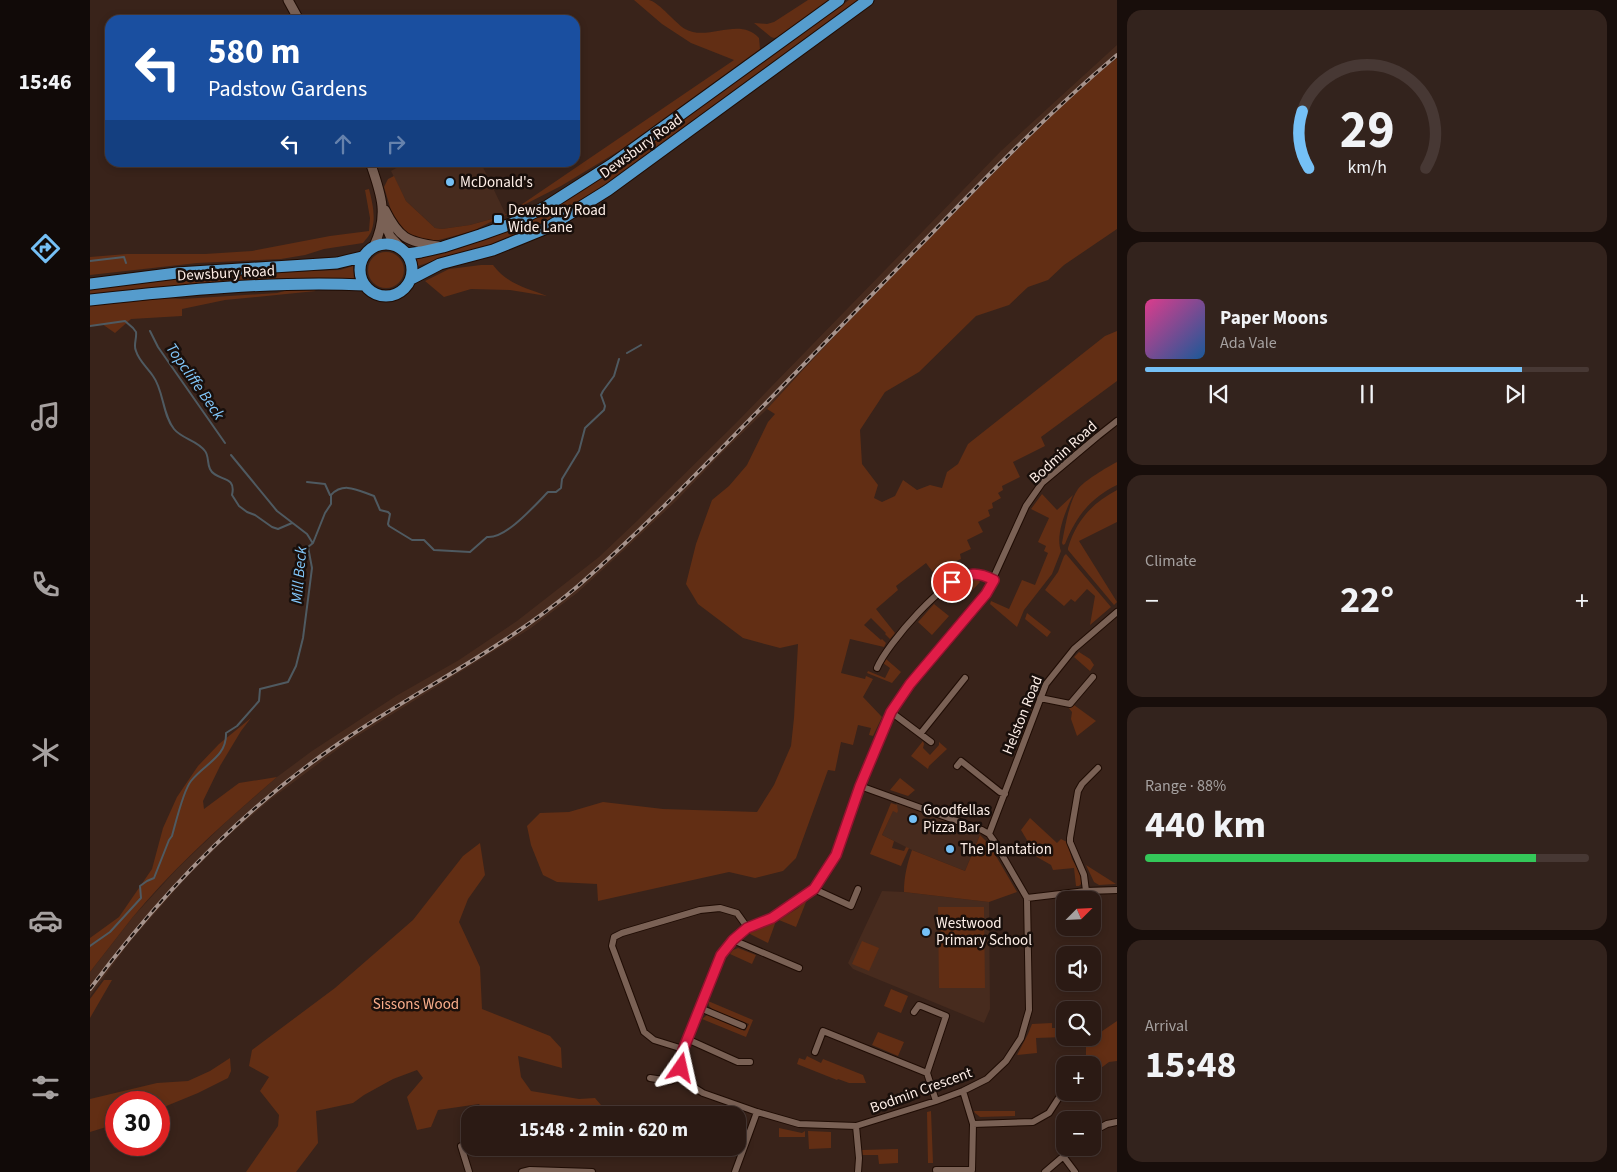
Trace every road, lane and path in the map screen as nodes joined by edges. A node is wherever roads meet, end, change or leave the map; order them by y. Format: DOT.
graph roads {
  1 [pos="288,0"];
  2 [pos="839,0"];
  3 [pos="868,0"];
  4 [pos="296,15"];
  5 [pos="372,167"];
  6 [pos="382,205"];
  7 [pos="383,219"];
  8 [pos="374,246"];
  9 [pos="443,247"];
  10 [pos="405,251"];
  11 [pos="362,257"];
  12 [pos="411,279"];
  13 [pos="90,284"];
  14 [pos="364,285"];
  15 [pos="90,300"];
  16 [pos="1117,422"];
  17 [pos="994,580"];
  18 [pos="1117,612"];
  19 [pos="877,668"];
  20 [pos="1093,677"];
  21 [pos="966,678"];
  22 [pos="1040,698"];
  23 [pos="891,712"];
  24 [pos="921,734"];
  25 [pos="931,742"];
  26 [pos="957,766"];
  27 [pos="1098,768"];
  28 [pos="860,786"];
  29 [pos="1005,794"];
  30 [pos="989,834"];
  31 [pos="814,889"];
  32 [pos="858,889"];
  33 [pos="1117,890"];
  34 [pos="1086,891"];
  35 [pos="1056,895"];
  36 [pos="1027,898"];
  37 [pos="747,928"];
  38 [pos="733,940"];
  39 [pos="799,968"];
  40 [pos="700,1008"];
  41 [pos="914,1012"];
  42 [pos="743,1026"];
  43 [pos="688,1039"];
  44 [pos="683,1050"];
  45 [pos="815,1052"];
  46 [pos="750,1062"];
  47 [pos="927,1073"];
  48 [pos="683,1076"];
  49 [pos="650,1078"];
  50 [pos="963,1091"];
  51 [pos="936,1101"];
  52 [pos="1057,1101"];
  53 [pos="757,1112"];
  54 [pos="1117,1122"];
  55 [pos="973,1124"];
  56 [pos="856,1126"];
  57 [pos="1101,1127"];
  58 [pos="464,1156"];
  59 [pos="1063,1156"];
  60 [pos="936,1170"];
  61 [pos="469,1172"];
  62 [pos="522,1172"];
  63 [pos="592,1172"];
  64 [pos="735,1172"];
  65 [pos="858,1172"];
  66 [pos="1045,1172"];
  67 [pos="1075,1172"];
  1 -- 4 [label="main road"];
  2 -- 9 [label="highway, Dewsbury Road"];
  3 -- 12 [label="highway, Dewsbury Road"];
  5 -- 6 [label="main road"];
  6 -- 7 [label="main road"];
  6 -- 9 [label="main road"];
  7 -- 8 [label="main road"];
  7 -- 10 [label="main road"];
  8 -- 10 [label="highway, Dewsbury Road"];
  8 -- 11 [label="highway, Dewsbury Road"];
  9 -- 10 [label="highway, Dewsbury Road"];
  10 -- 12 [label="highway"];
  11 -- 13 [label="highway, Dewsbury Road"];
  11 -- 14 [label="highway"];
  12 -- 14 [label="highway, Dewsbury Road"];
  14 -- 15 [label="highway, Dewsbury Road"];
  16 -- 17 [label="street, Bodmin Road"];
  17 -- 19 [label="street"];
  17 -- 23 [label="street, Bodmin Road"];
  18 -- 22 [label="street, Helston Road"];
  20 -- 22 [label="street"];
  21 -- 24 [label="street"];
  22 -- 29 [label="street, Helston Road"];
  23 -- 24 [label="street"];
  23 -- 28 [label="street, Bodmin Road"];
  24 -- 25 [label="street"];
  26 -- 29 [label="street"];
  27 -- 34 [label="street"];
  28 -- 30 [label="street"];
  28 -- 31 [label="street, Bodmin Road"];
  29 -- 30 [label="street, Helston Road"];
  30 -- 36 [label="street, Bodmin Crescent"];
  31 -- 32 [label="street"];
  31 -- 37 [label="street, Bodmin Road"];
  33 -- 34 [label="street"];
  35 -- 36 [label="street"];
  36 -- 50 [label="street, Bodmin Crescent"];
  37 -- 38 [label="street, Bodmin Road"];
  37 -- 44 [label="street"];
  38 -- 39 [label="street"];
  38 -- 40 [label="street, Bodmin Road"];
  40 -- 42 [label="street"];
  40 -- 43 [label="street, Bodmin Road"];
  41 -- 47 [label="street"];
  43 -- 44 [label="street, Bodmin Road"];
  43 -- 46 [label="street"];
  44 -- 48 [label="street, Bodmin Road"];
  45 -- 47 [label="street"];
  47 -- 51 [label="street"];
  48 -- 49 [label="street"];
  48 -- 53 [label="street, Bodmin Crescent"];
  50 -- 51 [label="street, Bodmin Crescent"];
  50 -- 55 [label="street"];
  51 -- 56 [label="street, Bodmin Crescent"];
  52 -- 55 [label="street"];
  53 -- 56 [label="street, Bodmin Crescent"];
  53 -- 64 [label="street"];
  54 -- 57 [label="street"];
  55 -- 60 [label="street"];
  56 -- 65 [label="street"];
  58 -- 61 [label="street"];
  59 -- 66 [label="street"];
  59 -- 67 [label="street"];
  62 -- 63 [label="street"];
}
